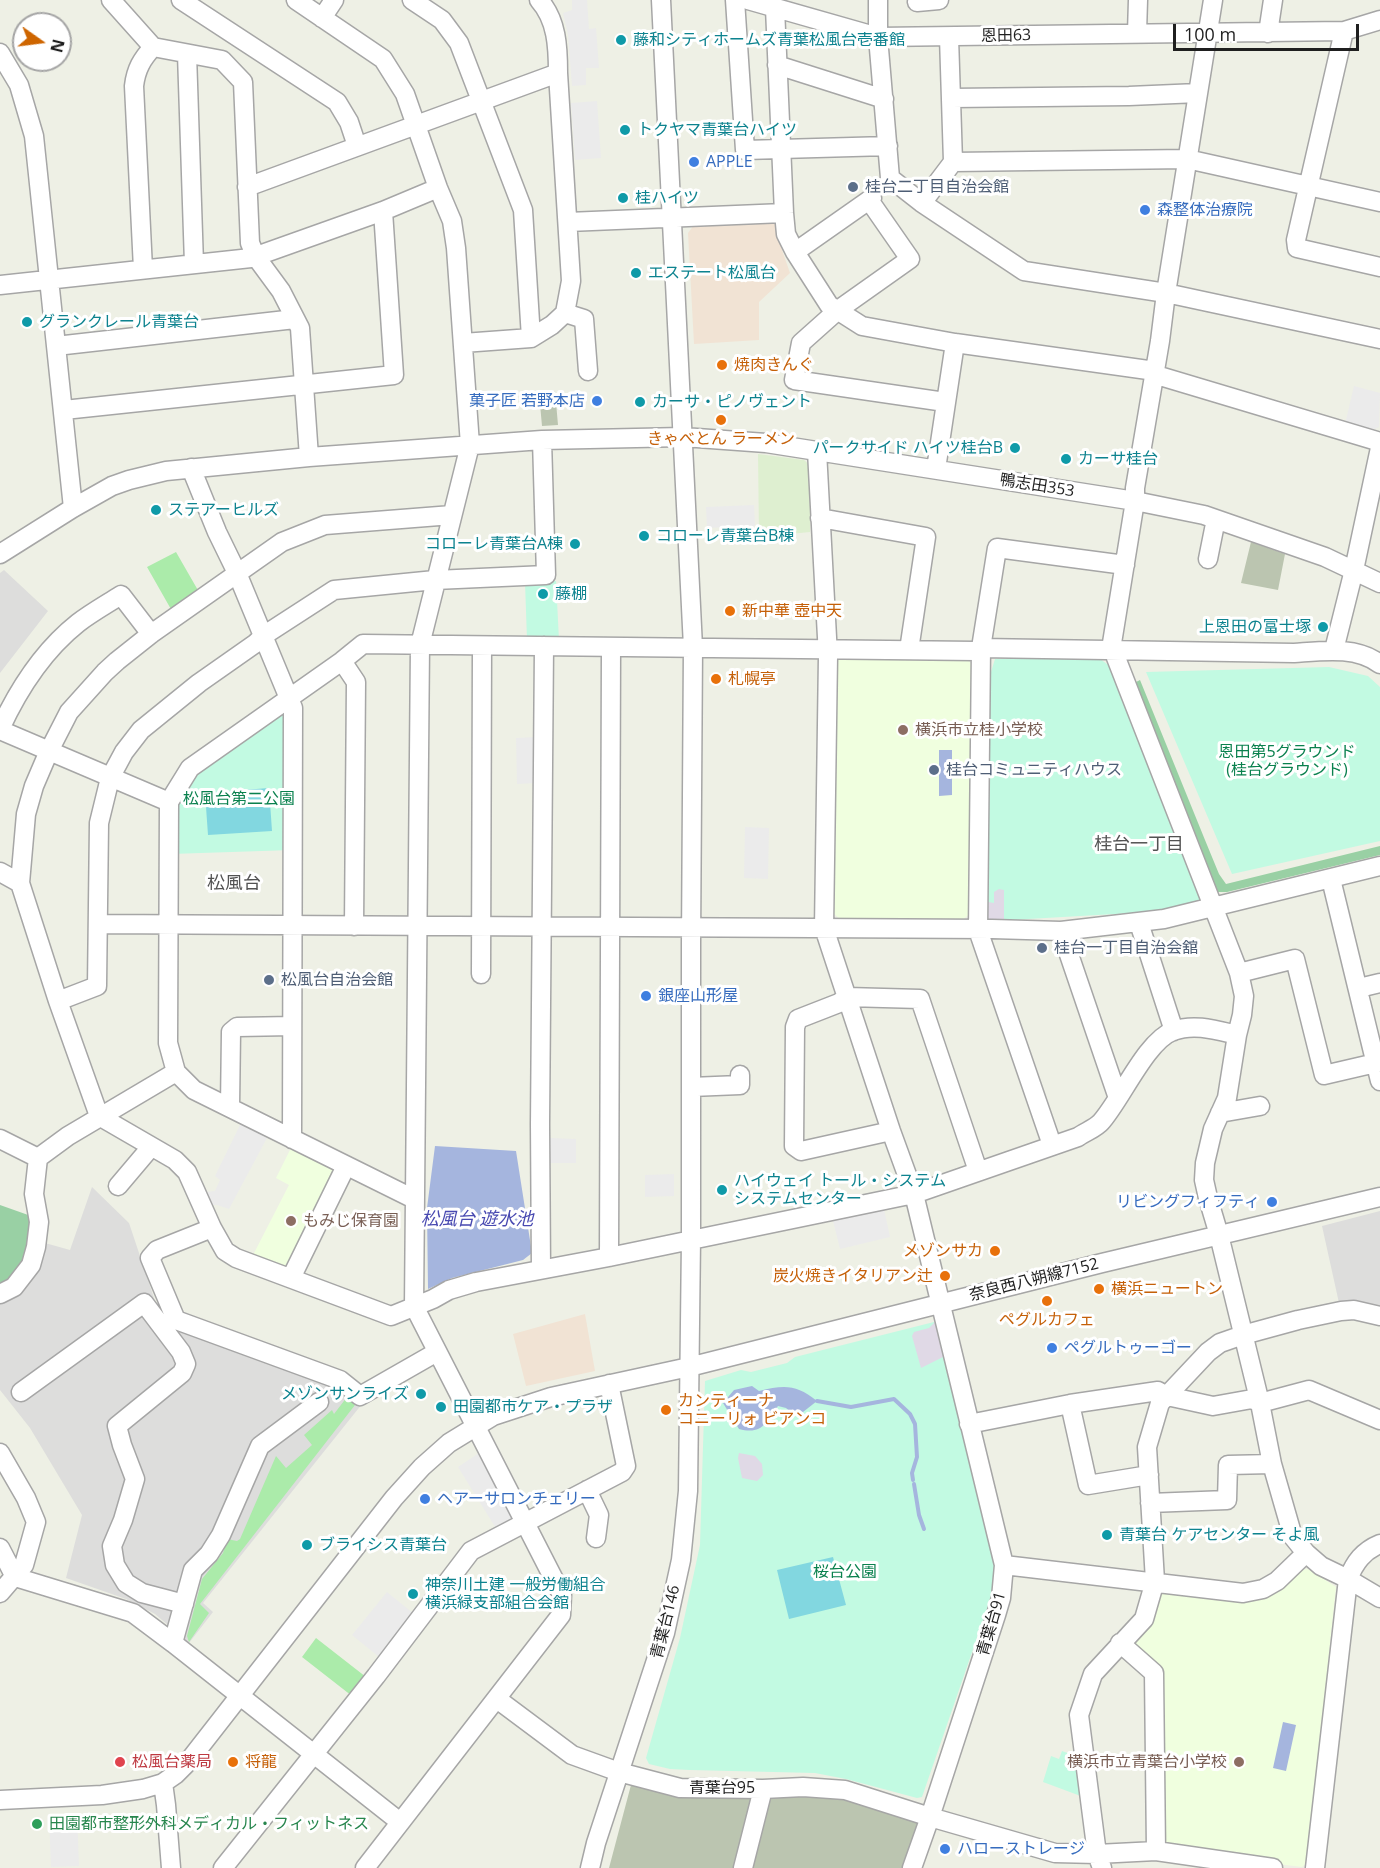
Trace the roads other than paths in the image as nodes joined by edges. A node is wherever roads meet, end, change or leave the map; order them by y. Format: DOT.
graph roads {
  1 [pos="111,0"];
  2 [pos="181,0"];
  3 [pos="296,0"];
  4 [pos="334,0"];
  5 [pos="412,0"];
  6 [pos="539,0"];
  7 [pos="661,0"];
  8 [pos="735,0"];
  9 [pos="748,0"];
  10 [pos="878,0"];
  11 [pos="939,0"];
  12 [pos="1138,0"];
  13 [pos="1213,0"];
  14 [pos="1273,0"];
  15 [pos="917,2"];
  16 [pos="775,8"];
  17 [pos="322,18"];
  18 [pos="1380,20"];
  19 [pos="1344,31"];
  20 [pos="1137,33"];
  21 [pos="1209,33"];
  22 [pos="1268,33"];
  23 [pos="878,37"];
  24 [pos="949,37"];
  25 [pos="153,47"];
  26 [pos="187,54"];
  27 [pos="2,58"];
  28 [pos="777,65"];
  29 [pos="558,73"];
  30 [pos="1197,93"];
  31 [pos="952,98"];
  32 [pos="884,99"];
  33 [pos="481,100"];
  34 [pos="415,125"];
  35 [pos="357,146"];
  36 [pos="888,146"];
  37 [pos="781,150"];
  38 [pos="1187,159"];
  39 [pos="953,162"];
  40 [pos="1308,186"];
  41 [pos="247,187"];
  42 [pos="438,188"];
  43 [pos="1380,202"];
  44 [pos="922,203"];
  45 [pos="383,211"];
  46 [pos="784,213"];
  47 [pos="672,217"];
  48 [pos="568,222"];
  49 [pos="795,252"];
  50 [pos="256,257"];
  51 [pos="194,264"];
  52 [pos="1380,267"];
  53 [pos="143,269"];
  54 [pos="49,281"];
  55 [pos="0,285"];
  56 [pos="1166,293"];
  57 [pos="838,310"];
  58 [pos="565,313"];
  59 [pos="295,319"];
  60 [pos="531,338"];
  61 [pos="1380,339"];
  62 [pos="463,343"];
  63 [pos="955,343"];
  64 [pos="56,346"];
  65 [pos="588,371"];
  66 [pos="1153,374"];
  67 [pos="304,385"];
  68 [pos="945,402"];
  69 [pos="64,410"];
  70 [pos="683,437"];
  71 [pos="542,440"];
  72 [pos="1380,442"];
  73 [pos="470,445"];
  74 [pos="1380,448"];
  75 [pos="817,451"];
  76 [pos="309,457"];
  77 [pos="190,468"];
  78 [pos="936,469"];
  79 [pos="1135,501"];
  80 [pos="73,508"];
  81 [pos="452,515"];
  82 [pos="820,518"];
  83 [pos="1216,519"];
  84 [pos="0,554"];
  85 [pos="1208,559"];
  86 [pos="1125,565"];
  87 [pos="1354,570"];
  88 [pos="237,573"];
  89 [pos="435,580"];
  90 [pos="1380,583"];
  91 [pos="151,634"];
  92 [pos="263,636"];
  93 [pos="420,645"];
  94 [pos="482,646"];
  95 [pos="544,646"];
  96 [pos="693,647"];
  97 [pos="611,648"];
  98 [pos="981,648"];
  99 [pos="826,649"];
  100 [pos="909,650"];
  101 [pos="1113,650"];
  102 [pos="1334,650"];
  103 [pos="342,661"];
  104 [pos="1380,664"];
  105 [pos="288,698"];
  106 [pos="0,729"];
  107 [pos="49,751"];
  108 [pos="110,778"];
  109 [pos="169,802"];
  110 [pos="1380,866"];
  111 [pos="0,872"];
  112 [pos="1332,879"];
  113 [pos="20,883"];
  114 [pos="1213,907"];
  115 [pos="1139,923"];
  116 [pos="98,924"];
  117 [pos="169,925"];
  118 [pos="417,925"];
  119 [pos="481,925"];
  120 [pos="541,925"];
  121 [pos="291,926"];
  122 [pos="354,926"];
  123 [pos="610,927"];
  124 [pos="691,928"];
  125 [pos="824,928"];
  126 [pos="978,930"];
  127 [pos="1061,931"];
  128 [pos="1239,973"];
  129 [pos="481,974"];
  130 [pos="1380,983"];
  131 [pos="1359,988"];
  132 [pos="847,997"];
  133 [pos="58,1001"];
  134 [pos="292,1026"];
  135 [pos="1174,1030"];
  136 [pos="1237,1035"];
  137 [pos="1378,1068"];
  138 [pos="176,1072"];
  139 [pos="740,1085"];
  140 [pos="691,1087"];
  141 [pos="1118,1098"];
  142 [pos="1260,1106"];
  143 [pos="230,1107"];
  144 [pos="1220,1113"];
  145 [pos="99,1116"];
  146 [pos="891,1131"];
  147 [pos="0,1139"];
  148 [pos="292,1139"];
  149 [pos="1052,1145"];
  150 [pos="151,1147"];
  151 [pos="38,1158"];
  152 [pos="346,1166"];
  153 [pos="978,1171"];
  154 [pos="118,1186"];
  155 [pos="914,1194"];
  156 [pos="1380,1197"];
  157 [pos="414,1199"];
  158 [pos="212,1228"];
  159 [pos="1219,1235"];
  160 [pos="692,1239"];
  161 [pos="609,1257"];
  162 [pos="541,1269"];
  163 [pos="291,1278"];
  164 [pos="0,1294"];
  165 [pos="940,1304"];
  166 [pos="414,1305"];
  167 [pos="1380,1316"];
  168 [pos="1243,1335"];
  169 [pos="437,1352"];
  170 [pos="689,1367"];
  171 [pos="609,1384"];
  172 [pos="21,1392"];
  173 [pos="1167,1396"];
  174 [pos="319,1402"];
  175 [pos="1260,1403"];
  176 [pos="1070,1404"];
  177 [pos="1380,1420"];
  178 [pos="969,1424"];
  179 [pos="475,1427"];
  180 [pos="0,1453"];
  181 [pos="1272,1464"];
  182 [pos="1149,1475"];
  183 [pos="587,1490"];
  184 [pos="1150,1503"];
  185 [pos="525,1522"];
  186 [pos="596,1538"];
  187 [pos="1380,1544"];
  188 [pos="0,1548"];
  189 [pos="1306,1553"];
  190 [pos="1004,1565"];
  191 [pos="15,1577"];
  192 [pos="1348,1579"];
  193 [pos="1155,1581"];
  194 [pos="0,1593"];
  195 [pos="1380,1598"];
  196 [pos="184,1604"];
  197 [pos="174,1642"];
  198 [pos="1120,1643"];
  199 [pos="239,1695"];
  200 [pos="497,1699"];
  201 [pos="314,1755"];
  202 [pos="619,1772"];
  203 [pos="163,1783"];
  204 [pos="763,1789"];
  205 [pos="0,1800"];
  206 [pos="930,1817"];
  207 [pos="400,1822"];
  208 [pos="1156,1851"];
  209 [pos="1099,1861"];
  210 [pos="171,1868"];
  211 [pos="223,1868"];
  212 [pos="365,1868"];
  213 [pos="591,1868"];
  214 [pos="743,1868"];
  215 [pos="912,1868"];
  216 [pos="1273,1868"];
  217 [pos="1315,1868"];
  1 -- 25 [label="street"];
  2 -- 35 [label="street"];
  3 -- 17 [label="street"];
  4 -- 17 [label="street"];
  5 -- 33 [label="street"];
  6 -- 29 [label="street"];
  7 -- 47 [label="street, 青葉台146"];
  8 -- 37 [label="street"];
  9 -- 16 [label="street, 恩田63 / 恩田63"];
  10 -- 23 [label="street"];
  11 -- 15 [label="street"];
  12 -- 20 [label="street"];
  13 -- 21 [label="street"];
  14 -- 22 [label="street"];
  16 -- 23 [label="street, 恩田63 / 恩田63"];
  16 -- 28 [label="street"];
  17 -- 34 [label="street"];
  18 -- 19 [label="street, 恩田63"];
  19 -- 22 [label="street, 恩田63"];
  19 -- 40 [label="street"];
  20 -- 21 [label="street, 恩田63 / 恩田63"];
  20 -- 24 [label="street, 恩田63 / 恩田63"];
  21 -- 22 [label="street, 恩田63 / 恩田63"];
  21 -- 30 [label="street"];
  23 -- 24 [label="street, 恩田63 / 恩田63"];
  23 -- 32 [label="street"];
  24 -- 31 [label="street"];
  25 -- 26 [label="street"];
  25 -- 53 [label="street"];
  26 -- 41 [label="street"];
  26 -- 51 [label="street"];
  27 -- 54 [label="street"];
  28 -- 32 [label="street"];
  28 -- 37 [label="street"];
  29 -- 33 [label="street"];
  29 -- 48 [label="street"];
  30 -- 31 [label="street"];
  30 -- 38 [label="street"];
  31 -- 39 [label="street"];
  32 -- 36 [label="street"];
  33 -- 34 [label="street"];
  33 -- 60 [label="street"];
  34 -- 35 [label="street"];
  34 -- 42 [label="street"];
  35 -- 41 [label="street"];
  36 -- 37 [label="street"];
  36 -- 44 [label="street"];
  37 -- 46 [label="street"];
  38 -- 39 [label="street"];
  38 -- 40 [label="street"];
  38 -- 56 [label="street"];
  39 -- 44 [label="street"];
  40 -- 43 [label="street"];
  40 -- 52 [label="street"];
  41 -- 50 [label="street"];
  42 -- 45 [label="street"];
  42 -- 62 [label="street"];
  44 -- 56 [label="street"];
  45 -- 50 [label="street"];
  45 -- 67 [label="street"];
  46 -- 47 [label="street"];
  46 -- 49 [label="street"];
  47 -- 48 [label="street"];
  47 -- 70 [label="street, 青葉台146"];
  48 -- 58 [label="street"];
  49 -- 57 [label="street"];
  49 -- 57 [label="street"];
  50 -- 51 [label="street"];
  50 -- 59 [label="street"];
  51 -- 53 [label="street"];
  53 -- 54 [label="street"];
  54 -- 55 [label="street"];
  54 -- 64 [label="street"];
  56 -- 61 [label="street"];
  56 -- 66 [label="street"];
  57 -- 63 [label="street"];
  57 -- 68 [label="street"];
  58 -- 60 [label="street"];
  58 -- 65 [label="street"];
  59 -- 64 [label="street"];
  59 -- 67 [label="street"];
  60 -- 62 [label="street"];
  62 -- 73 [label="street"];
  63 -- 66 [label="street"];
  63 -- 68 [label="street"];
  64 -- 69 [label="street"];
  66 -- 72 [label="street"];
  66 -- 79 [label="street"];
  67 -- 69 [label="street"];
  67 -- 76 [label="street"];
  68 -- 78 [label="street"];
  69 -- 80 [label="street"];
  70 -- 71 [label="street, 鴨志田353"];
  70 -- 75 [label="street, 鴨志田353 / 鴨志田353"];
  70 -- 96 [label="street, 青葉台146"];
  71 -- 73 [label="street, 鴨志田353"];
  71 -- 89 [label="street"];
  73 -- 76 [label="street, 鴨志田353"];
  73 -- 81 [label="street"];
  74 -- 87 [label="street"];
  75 -- 78 [label="street, 鴨志田353 / 鴨志田353"];
  75 -- 82 [label="street, 青葉台91"];
  76 -- 77 [label="street, 鴨志田353"];
  77 -- 80 [label="street, 鴨志田353"];
  77 -- 88 [label="street"];
  78 -- 79 [label="street, 鴨志田353 / 鴨志田353"];
  79 -- 83 [label="street, 鴨志田353 / 鴨志田353"];
  79 -- 86 [label="street"];
  80 -- 84 [label="street, 鴨志田353"];
  81 -- 88 [label="street"];
  81 -- 89 [label="street"];
  82 -- 99 [label="street, 青葉台91"];
  82 -- 100 [label="street"];
  83 -- 85 [label="street"];
  83 -- 87 [label="street, 鴨志田353 / 鴨志田353"];
  86 -- 98 [label="street"];
  86 -- 101 [label="street"];
  87 -- 90 [label="street, 鴨志田353 / 鴨志田353"];
  87 -- 102 [label="street"];
  88 -- 91 [label="street"];
  88 -- 92 [label="street"];
  89 -- 92 [label="street"];
  89 -- 93 [label="street"];
  91 -- 106 [label="street"];
  91 -- 107 [label="street"];
  92 -- 105 [label="street"];
  92 -- 108 [label="street"];
  93 -- 94 [label="street"];
  93 -- 103 [label="street"];
  93 -- 118 [label="street"];
  94 -- 95 [label="street"];
  94 -- 119 [label="street"];
  95 -- 97 [label="street"];
  95 -- 120 [label="street"];
  96 -- 97 [label="street"];
  96 -- 99 [label="street"];
  96 -- 124 [label="street, 青葉台146"];
  97 -- 123 [label="street"];
  98 -- 100 [label="street"];
  98 -- 101 [label="street"];
  98 -- 126 [label="street"];
  99 -- 100 [label="street"];
  99 -- 125 [label="street, 青葉台91"];
  101 -- 102 [label="street"];
  101 -- 114 [label="street"];
  102 -- 104 [label="street"];
  103 -- 105 [label="street"];
  103 -- 122 [label="street"];
  105 -- 109 [label="street"];
  105 -- 121 [label="street"];
  106 -- 107 [label="street"];
  107 -- 108 [label="street"];
  107 -- 113 [label="street"];
  108 -- 109 [label="street"];
  108 -- 116 [label="street"];
  109 -- 117 [label="street"];
  110 -- 112 [label="street"];
  111 -- 113 [label="street"];
  112 -- 114 [label="street"];
  112 -- 131 [label="street"];
  113 -- 133 [label="street"];
  114 -- 115 [label="street"];
  114 -- 128 [label="street"];
  115 -- 127 [label="street"];
  115 -- 135 [label="street"];
  116 -- 117 [label="street"];
  116 -- 133 [label="street"];
  117 -- 121 [label="street"];
  117 -- 138 [label="street"];
  118 -- 119 [label="street"];
  118 -- 122 [label="street"];
  118 -- 157 [label="street"];
  119 -- 120 [label="street"];
  119 -- 129 [label="street"];
  120 -- 123 [label="street"];
  120 -- 162 [label="street"];
  121 -- 122 [label="street"];
  121 -- 134 [label="street"];
  123 -- 124 [label="street"];
  123 -- 161 [label="street"];
  124 -- 125 [label="street"];
  124 -- 140 [label="street, 青葉台146"];
  125 -- 126 [label="street"];
  125 -- 132 [label="street, 青葉台91"];
  126 -- 127 [label="street"];
  126 -- 149 [label="street"];
  127 -- 141 [label="street"];
  128 -- 136 [label="street"];
  128 -- 137 [label="street"];
  130 -- 131 [label="street"];
  131 -- 137 [label="street"];
  132 -- 146 [label="street, 青葉台91"];
  132 -- 146 [label="street"];
  132 -- 153 [label="street"];
  133 -- 145 [label="street"];
  134 -- 143 [label="street"];
  134 -- 148 [label="street"];
  135 -- 136 [label="street"];
  135 -- 141 [label="street"];
  136 -- 144 [label="street"];
  138 -- 143 [label="street"];
  138 -- 145 [label="street"];
  139 -- 140 [label="street"];
  140 -- 160 [label="street, 青葉台146"];
  141 -- 149 [label="street"];
  142 -- 144 [label="street"];
  143 -- 148 [label="street"];
  144 -- 159 [label="street"];
  145 -- 150 [label="street"];
  145 -- 151 [label="street"];
  146 -- 155 [label="street, 青葉台91"];
  147 -- 151 [label="street"];
  148 -- 152 [label="street"];
  149 -- 153 [label="street"];
  150 -- 154 [label="street"];
  150 -- 158 [label="street"];
  151 -- 164 [label="street"];
  152 -- 157 [label="street"];
  152 -- 163 [label="street"];
  153 -- 155 [label="street"];
  155 -- 160 [label="street"];
  155 -- 165 [label="street, 青葉台91"];
  156 -- 159 [label="street, 奈良西八朔線7152"];
  157 -- 166 [label="street"];
  158 -- 163 [label="street"];
  158 -- 169 [label="street"];
  159 -- 165 [label="street, 奈良西八朔線7152"];
  159 -- 168 [label="street"];
  160 -- 161 [label="street"];
  160 -- 170 [label="street, 青葉台146"];
  161 -- 162 [label="street"];
  162 -- 166 [label="street"];
  163 -- 166 [label="street"];
  165 -- 170 [label="street, 奈良西八朔線7152"];
  165 -- 178 [label="street, 青葉台91"];
  166 -- 169 [label="street"];
  167 -- 168 [label="street"];
  168 -- 173 [label="street"];
  168 -- 175 [label="street"];
  169 -- 179 [label="street"];
  170 -- 171 [label="street, 奈良西八朔線7152"];
  170 -- 202 [label="street, 青葉台146"];
  171 -- 179 [label="street, 奈良西八朔線7152"];
  171 -- 183 [label="street"];
  172 -- 196 [label="street"];
  173 -- 175 [label="street"];
  173 -- 176 [label="street"];
  173 -- 182 [label="street"];
  174 -- 196 [label="street"];
  175 -- 177 [label="street"];
  175 -- 181 [label="street"];
  176 -- 178 [label="street"];
  176 -- 182 [label="street"];
  178 -- 190 [label="street, 青葉台91"];
  179 -- 185 [label="street"];
  179 -- 199 [label="street, 奈良西八朔線7152"];
  180 -- 191 [label="street"];
  181 -- 184 [label="street"];
  181 -- 189 [label="street"];
  182 -- 184 [label="street"];
  183 -- 185 [label="street"];
  183 -- 186 [label="street"];
  184 -- 193 [label="street"];
  185 -- 200 [label="street"];
  185 -- 201 [label="street"];
  187 -- 192 [label="street"];
  188 -- 191 [label="street"];
  189 -- 192 [label="street"];
  189 -- 193 [label="street"];
  190 -- 193 [label="street"];
  190 -- 206 [label="street, 青葉台91"];
  191 -- 194 [label="street"];
  191 -- 197 [label="street"];
  192 -- 195 [label="street"];
  192 -- 217 [label="street"];
  193 -- 198 [label="street"];
  196 -- 197 [label="street"];
  197 -- 199 [label="street"];
  198 -- 208 [label="street"];
  198 -- 209 [label="street"];
  199 -- 201 [label="street"];
  199 -- 203 [label="street, 奈良西八朔線7152"];
  200 -- 202 [label="street, 青葉台95"];
  200 -- 207 [label="street"];
  201 -- 207 [label="street"];
  201 -- 211 [label="street"];
  202 -- 204 [label="street, 青葉台95"];
  202 -- 213 [label="street, 青葉台146"];
  203 -- 205 [label="street"];
  203 -- 210 [label="street"];
  204 -- 206 [label="street, 青葉台95"];
  204 -- 214 [label="street"];
  206 -- 209 [label="street, 青葉台95"];
  206 -- 215 [label="street, 青葉台91"];
  207 -- 212 [label="street"];
  208 -- 209 [label="street, 青葉台95"];
  208 -- 216 [label="street, 青葉台95"];
}
